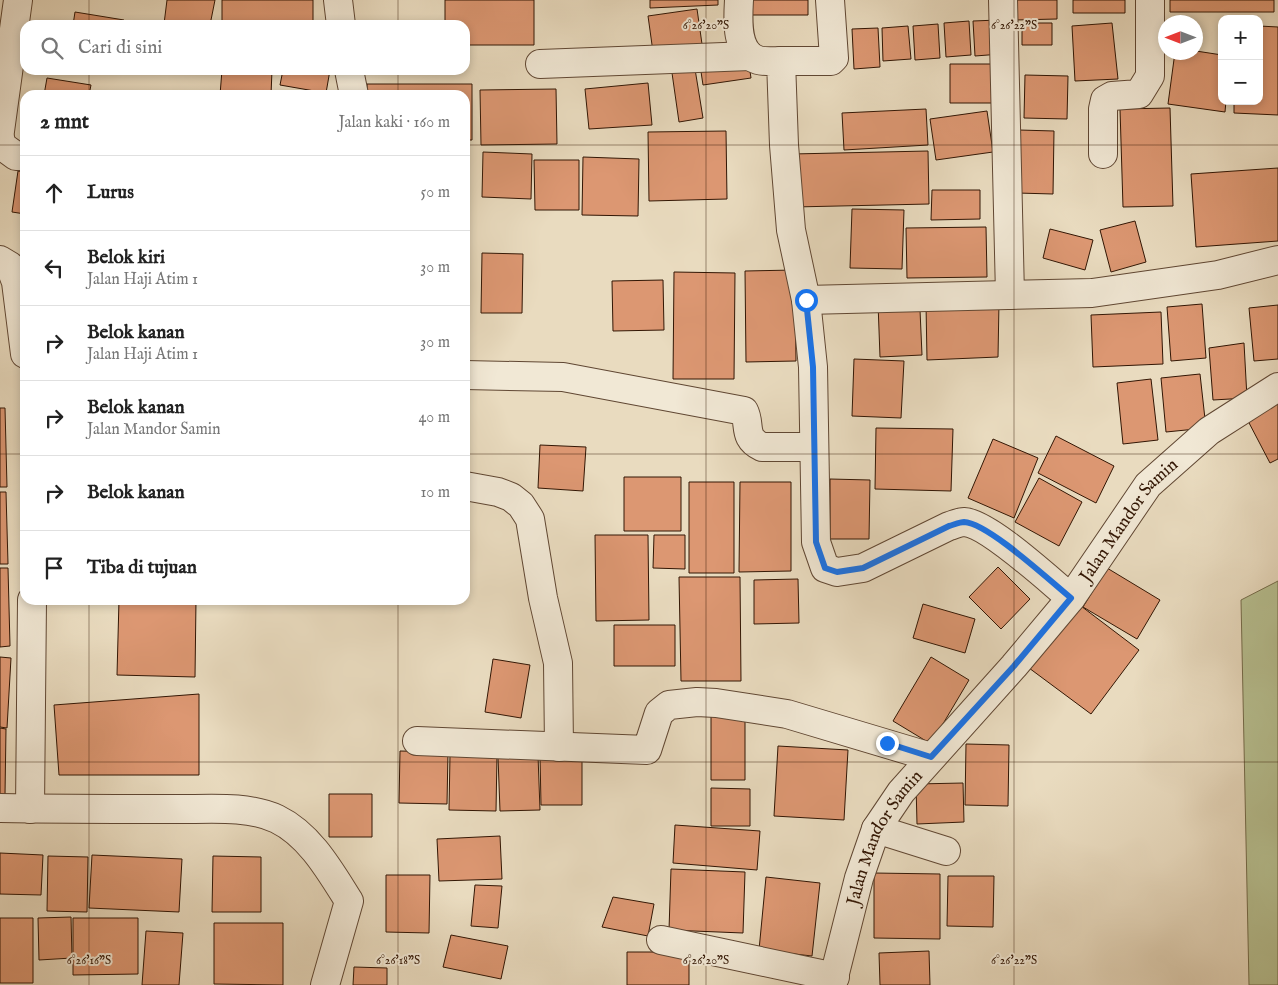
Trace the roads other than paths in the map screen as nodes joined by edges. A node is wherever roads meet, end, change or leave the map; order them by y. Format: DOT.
graph roads {
  1 [pos="18,0"];
  2 [pos="338,0"];
  3 [pos="739,0"];
  4 [pos="830,0"];
  5 [pos="1003,0"];
  6 [pos="1150,0"];
  7 [pos="340,20"];
  8 [pos="750,56"];
  9 [pos="781,62"];
  10 [pos="540,64"];
  11 [pos="350,75"];
  12 [pos="353,90"];
  13 [pos="0,132"];
  14 [pos="0,138"];
  15 [pos="1103,154"];
  16 [pos="20,156"];
  17 [pos="0,260"];
  18 [pos="1278,260"];
  19 [pos="1010,295"];
  20 [pos="806,300"];
  21 [pos="20,314"];
  22 [pos="470,375"];
  23 [pos="1278,387"];
  24 [pos="814,447"];
  25 [pos="470,487"];
  26 [pos="1071,598"];
  27 [pos="32,605"];
  28 [pos="417,741"];
  29 [pos="559,747"];
  30 [pos="931,757"];
  31 [pos="0,808"];
  32 [pos="30,808"];
  33 [pos="876,829"];
  34 [pos="946,851"];
  35 [pos="661,940"];
  36 [pos="833,981"];
  37 [pos="325,985"];
  1 -- 13 [label="street"];
  2 -- 7 [label="street"];
  3 -- 8 [label="street"];
  4 -- 9 [label="street"];
  5 -- 19 [label="street"];
  6 -- 15 [label="street"];
  8 -- 9 [label="street"];
  8 -- 10 [label="street"];
  9 -- 20 [label="street"];
  11 -- 12 [label="street"];
  14 -- 16 [label="street"];
  17 -- 21 [label="street"];
  18 -- 19 [label="street"];
  19 -- 20 [label="street"];
  20 -- 24 [label="street"];
  22 -- 24 [label="street"];
  23 -- 26 [label="street, Jalan Mandor Samin"];
  24 -- 26 [label="street"];
  25 -- 29 [label="street"];
  26 -- 30 [label="street, Jalan Mandor Samin"];
  27 -- 32 [label="street"];
  28 -- 29 [label="street"];
  29 -- 30 [label="street"];
  30 -- 33 [label="street, Jalan Mandor Samin"];
  31 -- 32 [label="street"];
  32 -- 37 [label="street"];
  33 -- 34 [label="street"];
  33 -- 36 [label="street, Jalan Mandor Samin"];
  35 -- 36 [label="street"];
}
